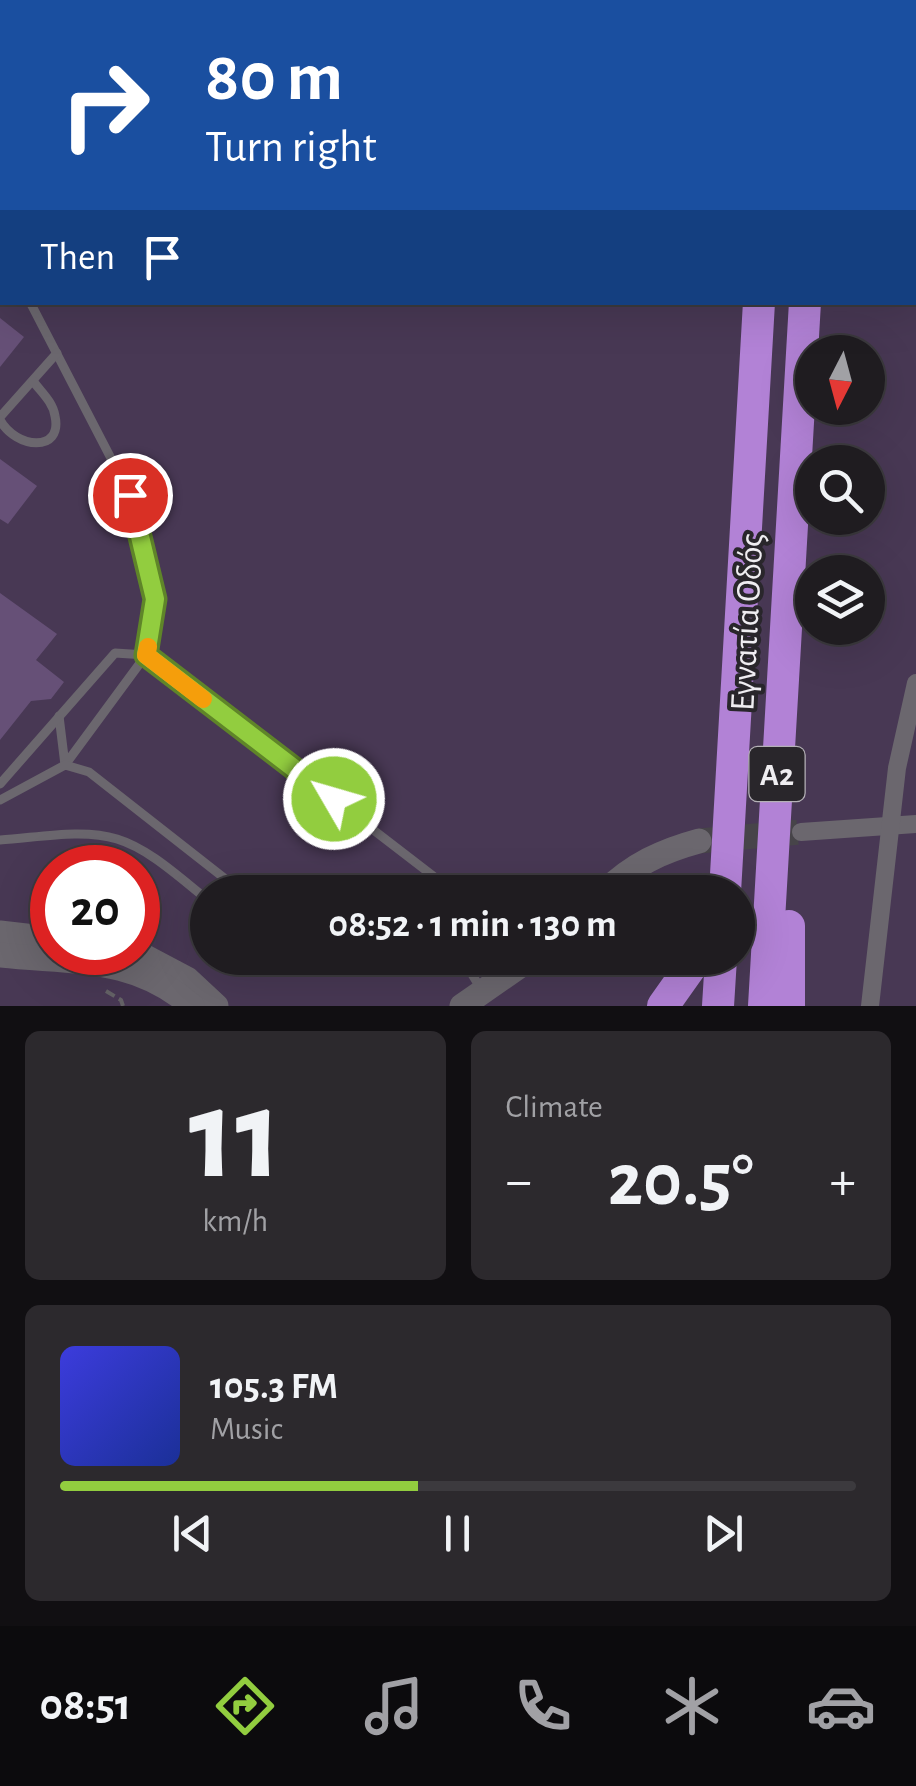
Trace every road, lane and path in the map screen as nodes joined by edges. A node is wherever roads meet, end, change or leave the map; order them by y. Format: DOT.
graph roads {
  1 [pos="32,305"];
  2 [pos="760,305"];
  3 [pos="805,305"];
  4 [pos="58,353"];
  5 [pos="33,381"];
  6 [pos="0,419"];
  7 [pos="791,541"];
  8 [pos="146,655"];
  9 [pos="916,684"];
  10 [pos="59,716"];
  11 [pos="65,765"];
  12 [pos="1,783"];
  13 [pos="14,790"];
  14 [pos="0,800"];
  15 [pos="916,824"];
  16 [pos="891,826"];
  17 [pos="801,832"];
  18 [pos="0,840"];
  19 [pos="713,849"];
  20 [pos="220,875"];
  21 [pos="428,875"];
  22 [pos="624,875"];
  23 [pos="718,875"];
  24 [pos="190,886"];
  25 [pos="0,933"];
  26 [pos="30,942"];
  27 [pos="30,953"];
  28 [pos="0,956"];
  29 [pos="160,965"];
  30 [pos="110,975"];
  31 [pos="144,975"];
  32 [pos="504,975"];
  33 [pos="685,975"];
  34 [pos="720,975"];
  35 [pos="473,999"];
  36 [pos="166,1006"];
  37 [pos="192,1006"];
  38 [pos="216,1006"];
  39 [pos="663,1006"];
  40 [pos="718,1006"];
  41 [pos="764,1006"];
  42 [pos="789,1006"];
  43 [pos="870,1006"];
  1 -- 4 [label="lane"];
  2 -- 19 [label="highway, Εγνατία Οδός / Α2"];
  3 -- 7 [label="highway, Εγνατία Οδός / Α2"];
  4 -- 5 [label="lane"];
  4 -- 8 [label="lane"];
  5 -- 6 [label="lane"];
  5 -- 6 [label="lane"];
  7 -- 41 [label="highway, Εγνατία Οδός / Α2"];
  7 -- 42 [label="highway"];
  8 -- 10 [label="lane"];
  8 -- 11 [label="lane"];
  8 -- 21 [label="lane"];
  9 -- 16 [label="street"];
  10 -- 11 [label="lane"];
  10 -- 12 [label="lane"];
  11 -- 13 [label="lane"];
  11 -- 20 [label="lane"];
  12 -- 13 [label="lane"];
  13 -- 14 [label="lane"];
  15 -- 16 [label="street"];
  16 -- 17 [label="street"];
  16 -- 43 [label="street"];
  18 -- 24 [label="lane"];
  19 -- 22 [label="street"];
  19 -- 23 [label="highway, Εγνατία Οδός / Α2"];
  25 -- 26 [label="street"];
  27 -- 28 [label="street"];
  29 -- 38 [label="street"];
  30 -- 36 [label="street"];
  31 -- 37 [label="street"];
  32 -- 35 [label="street"];
  33 -- 39 [label="highway"];
  34 -- 40 [label="highway"];
}
